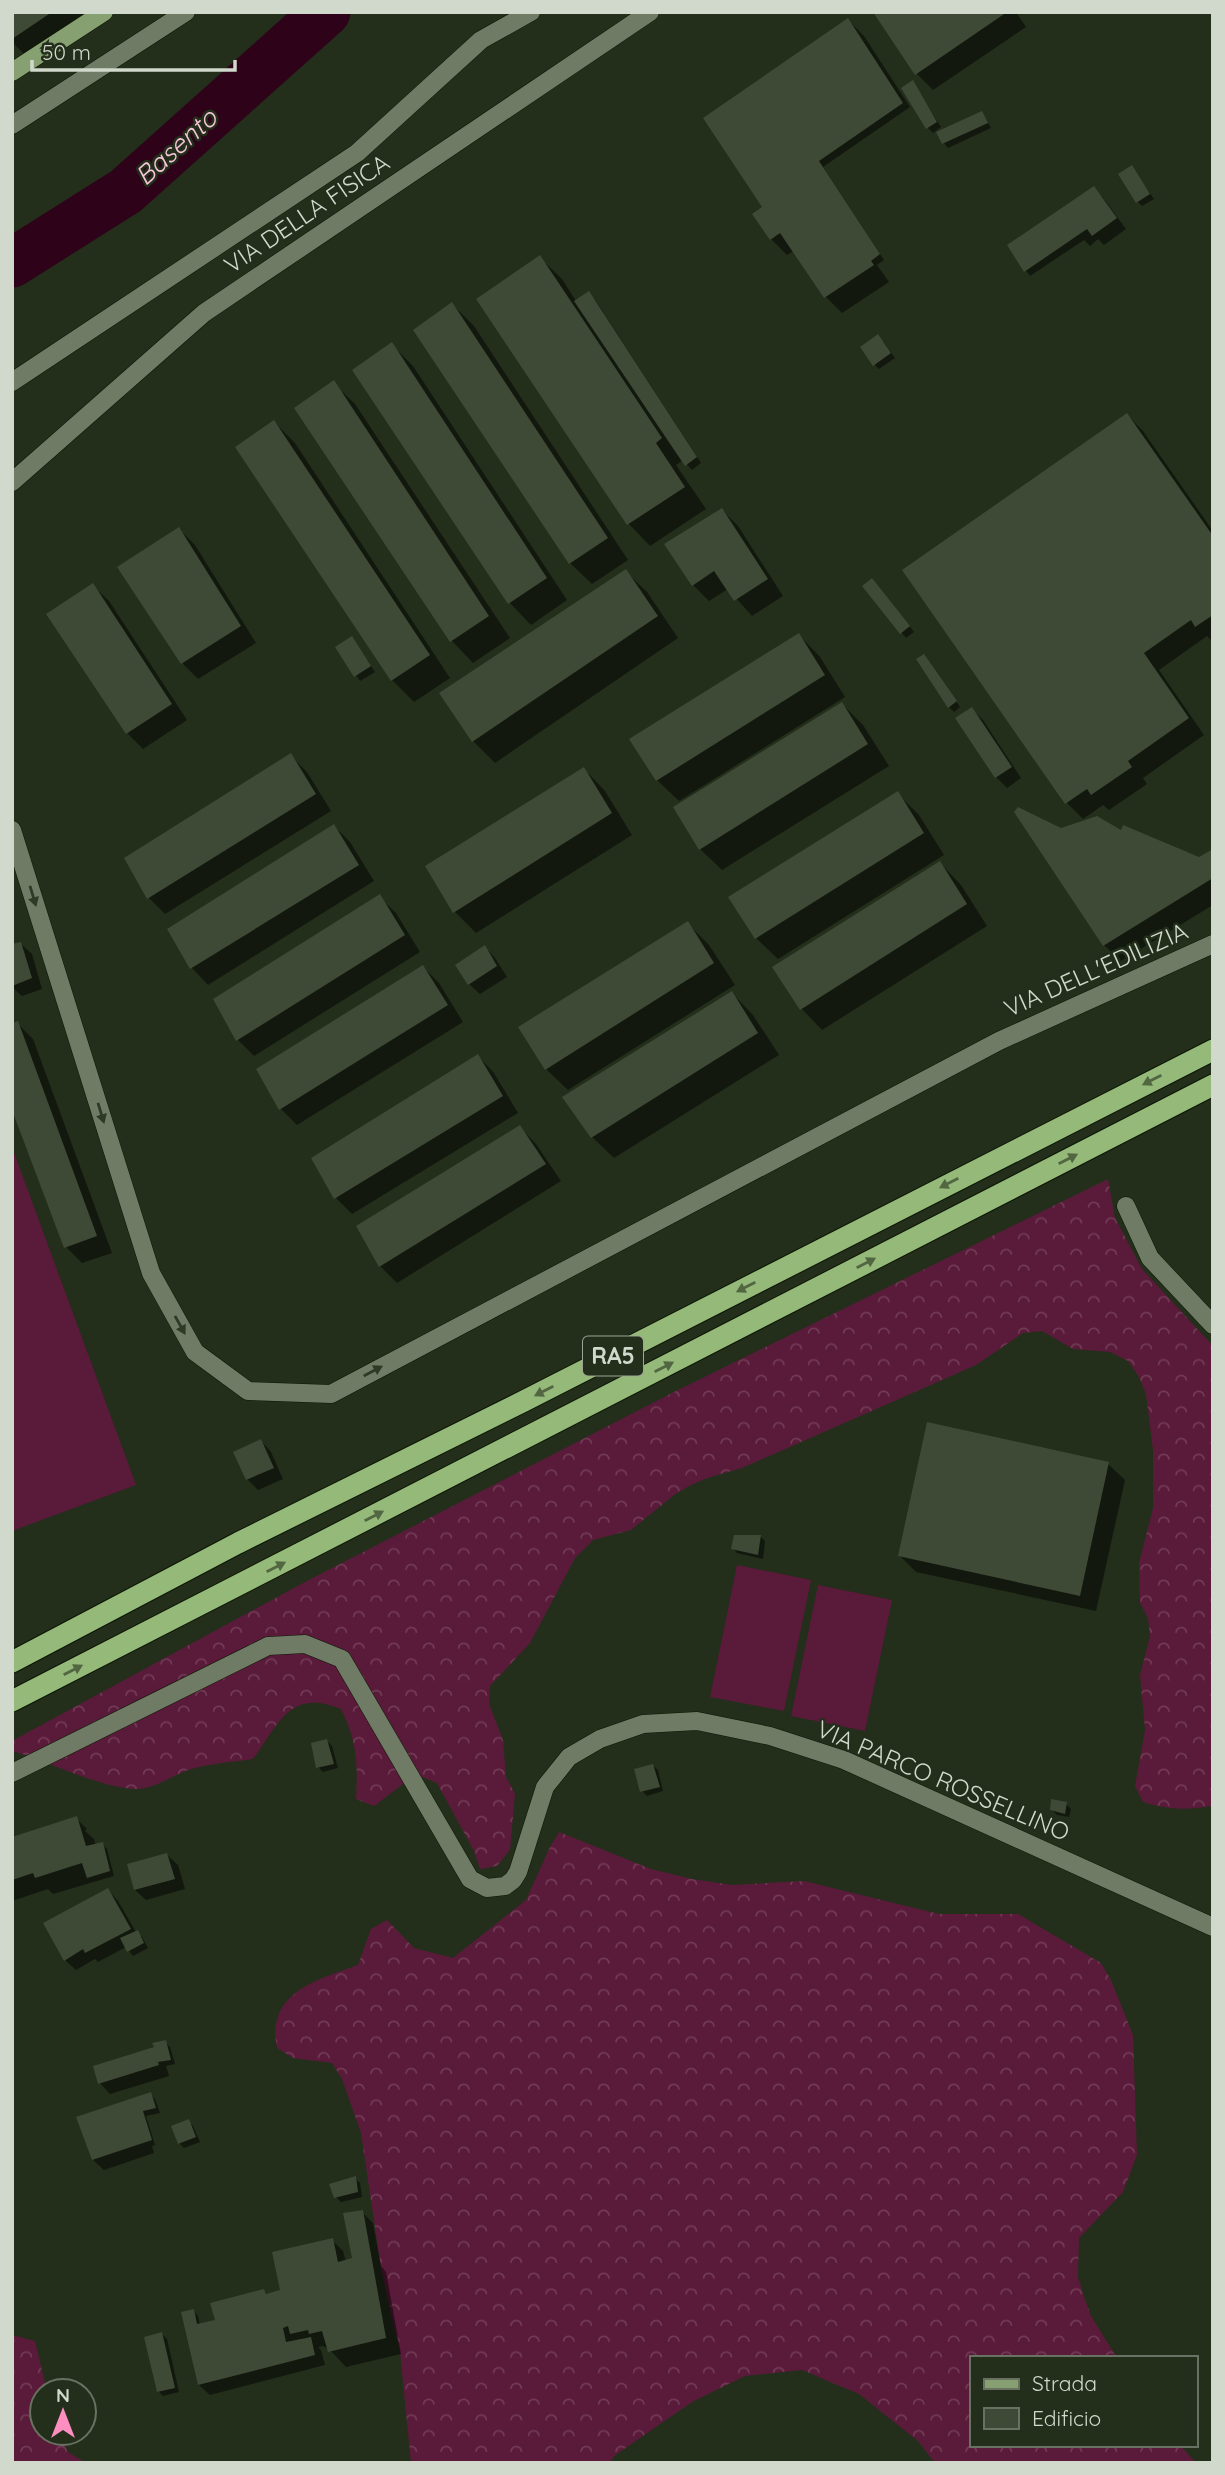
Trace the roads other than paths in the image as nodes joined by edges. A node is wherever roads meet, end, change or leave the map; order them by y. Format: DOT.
graph roads {
  1 [pos="104,12"];
  2 [pos="186,12"];
  3 [pos="531,12"];
  4 [pos="650,12"];
  5 [pos="12,72"];
  6 [pos="12,125"];
  7 [pos="12,382"];
  8 [pos="12,482"];
  9 [pos="12,831"];
  10 [pos="1213,944"];
  11 [pos="1213,1050"];
  12 [pos="1213,1085"];
  13 [pos="1126,1206"];
  14 [pos="1213,1325"];
  15 [pos="18,1658"];
  16 [pos="12,1701"];
  17 [pos="12,1773"];
  18 [pos="1213,1927"];
  1 -- 5 [label="main road"];
  2 -- 6 [label="street"];
  3 -- 7 [label="street"];
  4 -- 8 [label="street, VIA DELLA FISICA"];
  9 -- 10 [label="street, VIA DELL'EDILIZIA, one-way"];
  11 -- 15 [label="highway, RA5, one-way"];
  16 -- 12 [label="highway, RA5, one-way"];
  13 -- 14 [label="street"];
  17 -- 18 [label="street, VIA PARCO ROSSELLINO"];
}
